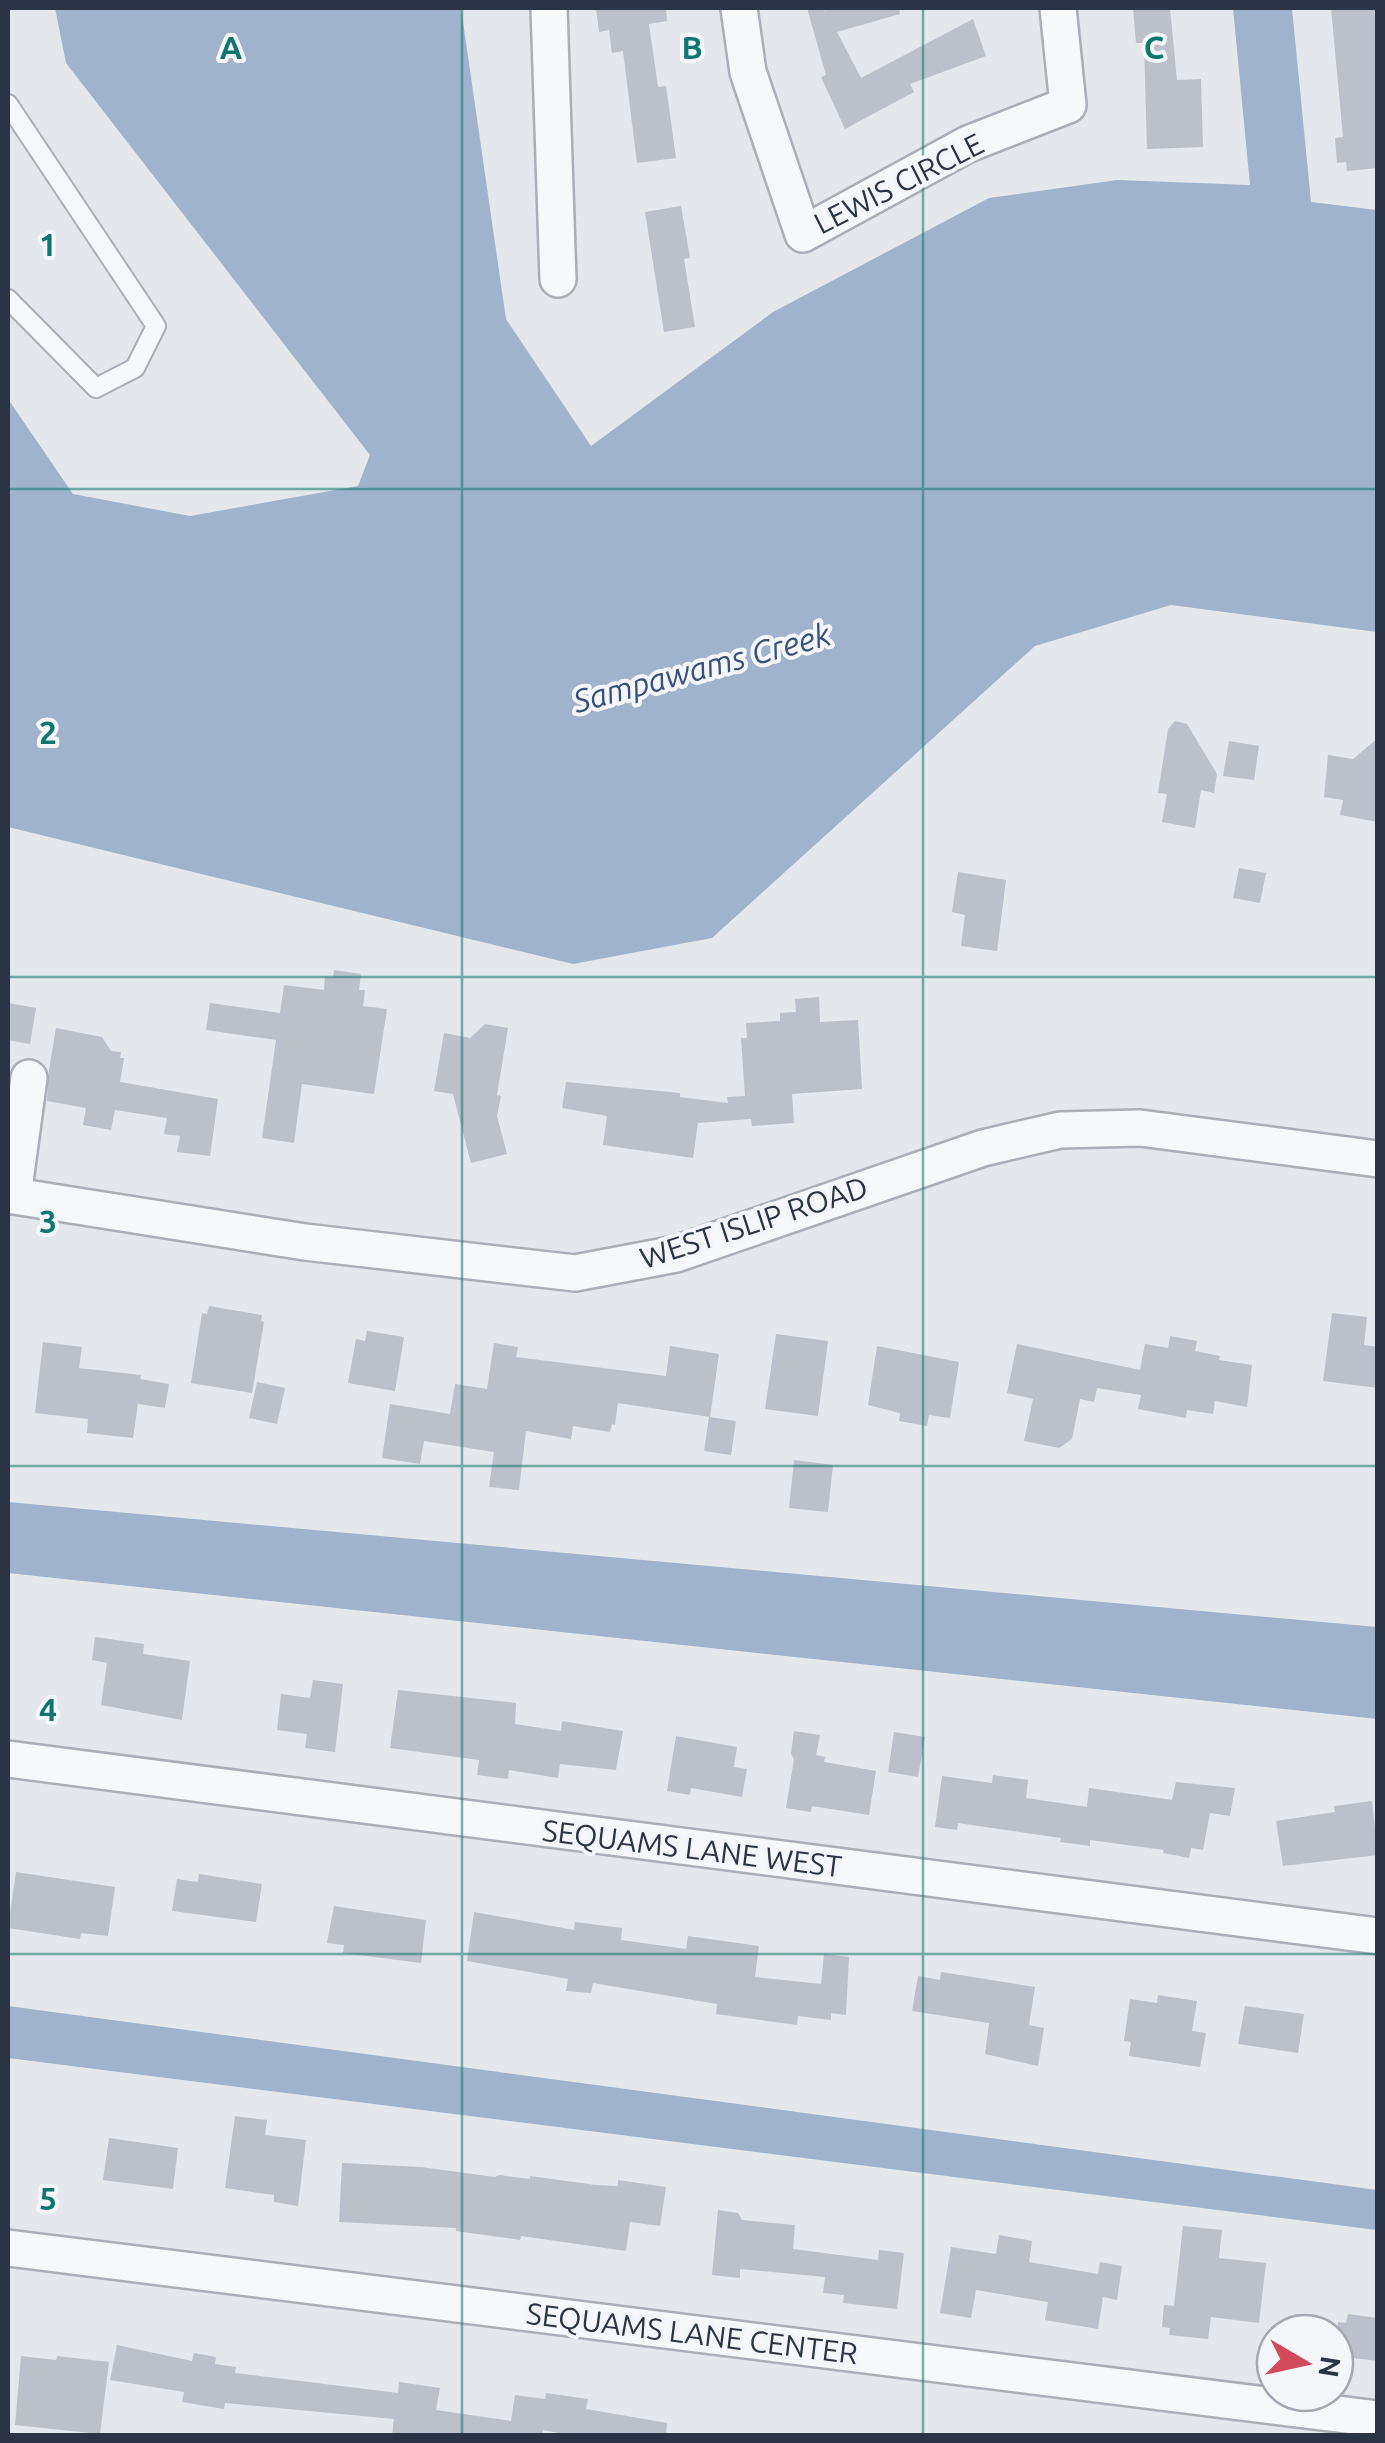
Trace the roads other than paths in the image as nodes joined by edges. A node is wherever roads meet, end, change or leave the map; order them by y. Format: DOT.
graph roads {
  1 [pos="549,8"];
  2 [pos="740,8"];
  3 [pos="1058,8"];
  4 [pos="8,104"];
  5 [pos="558,279"];
  6 [pos="8,299"];
  7 [pos="28,1078"];
  8 [pos="1378,1159"];
  9 [pos="10,1196"];
  10 [pos="8,1759"];
  11 [pos="1378,1936"];
  12 [pos="8,2248"];
  13 [pos="1378,2419"];
  1 -- 5 [label="street"];
  2 -- 3 [label="street, LEWIS CIRCLE"];
  4 -- 6 [label="lane"];
  7 -- 9 [label="street"];
  8 -- 9 [label="street, WEST ISLIP ROAD"];
  10 -- 11 [label="street, SEQUAMS LANE WEST"];
  12 -- 13 [label="street, SEQUAMS LANE CENTER"];
}
